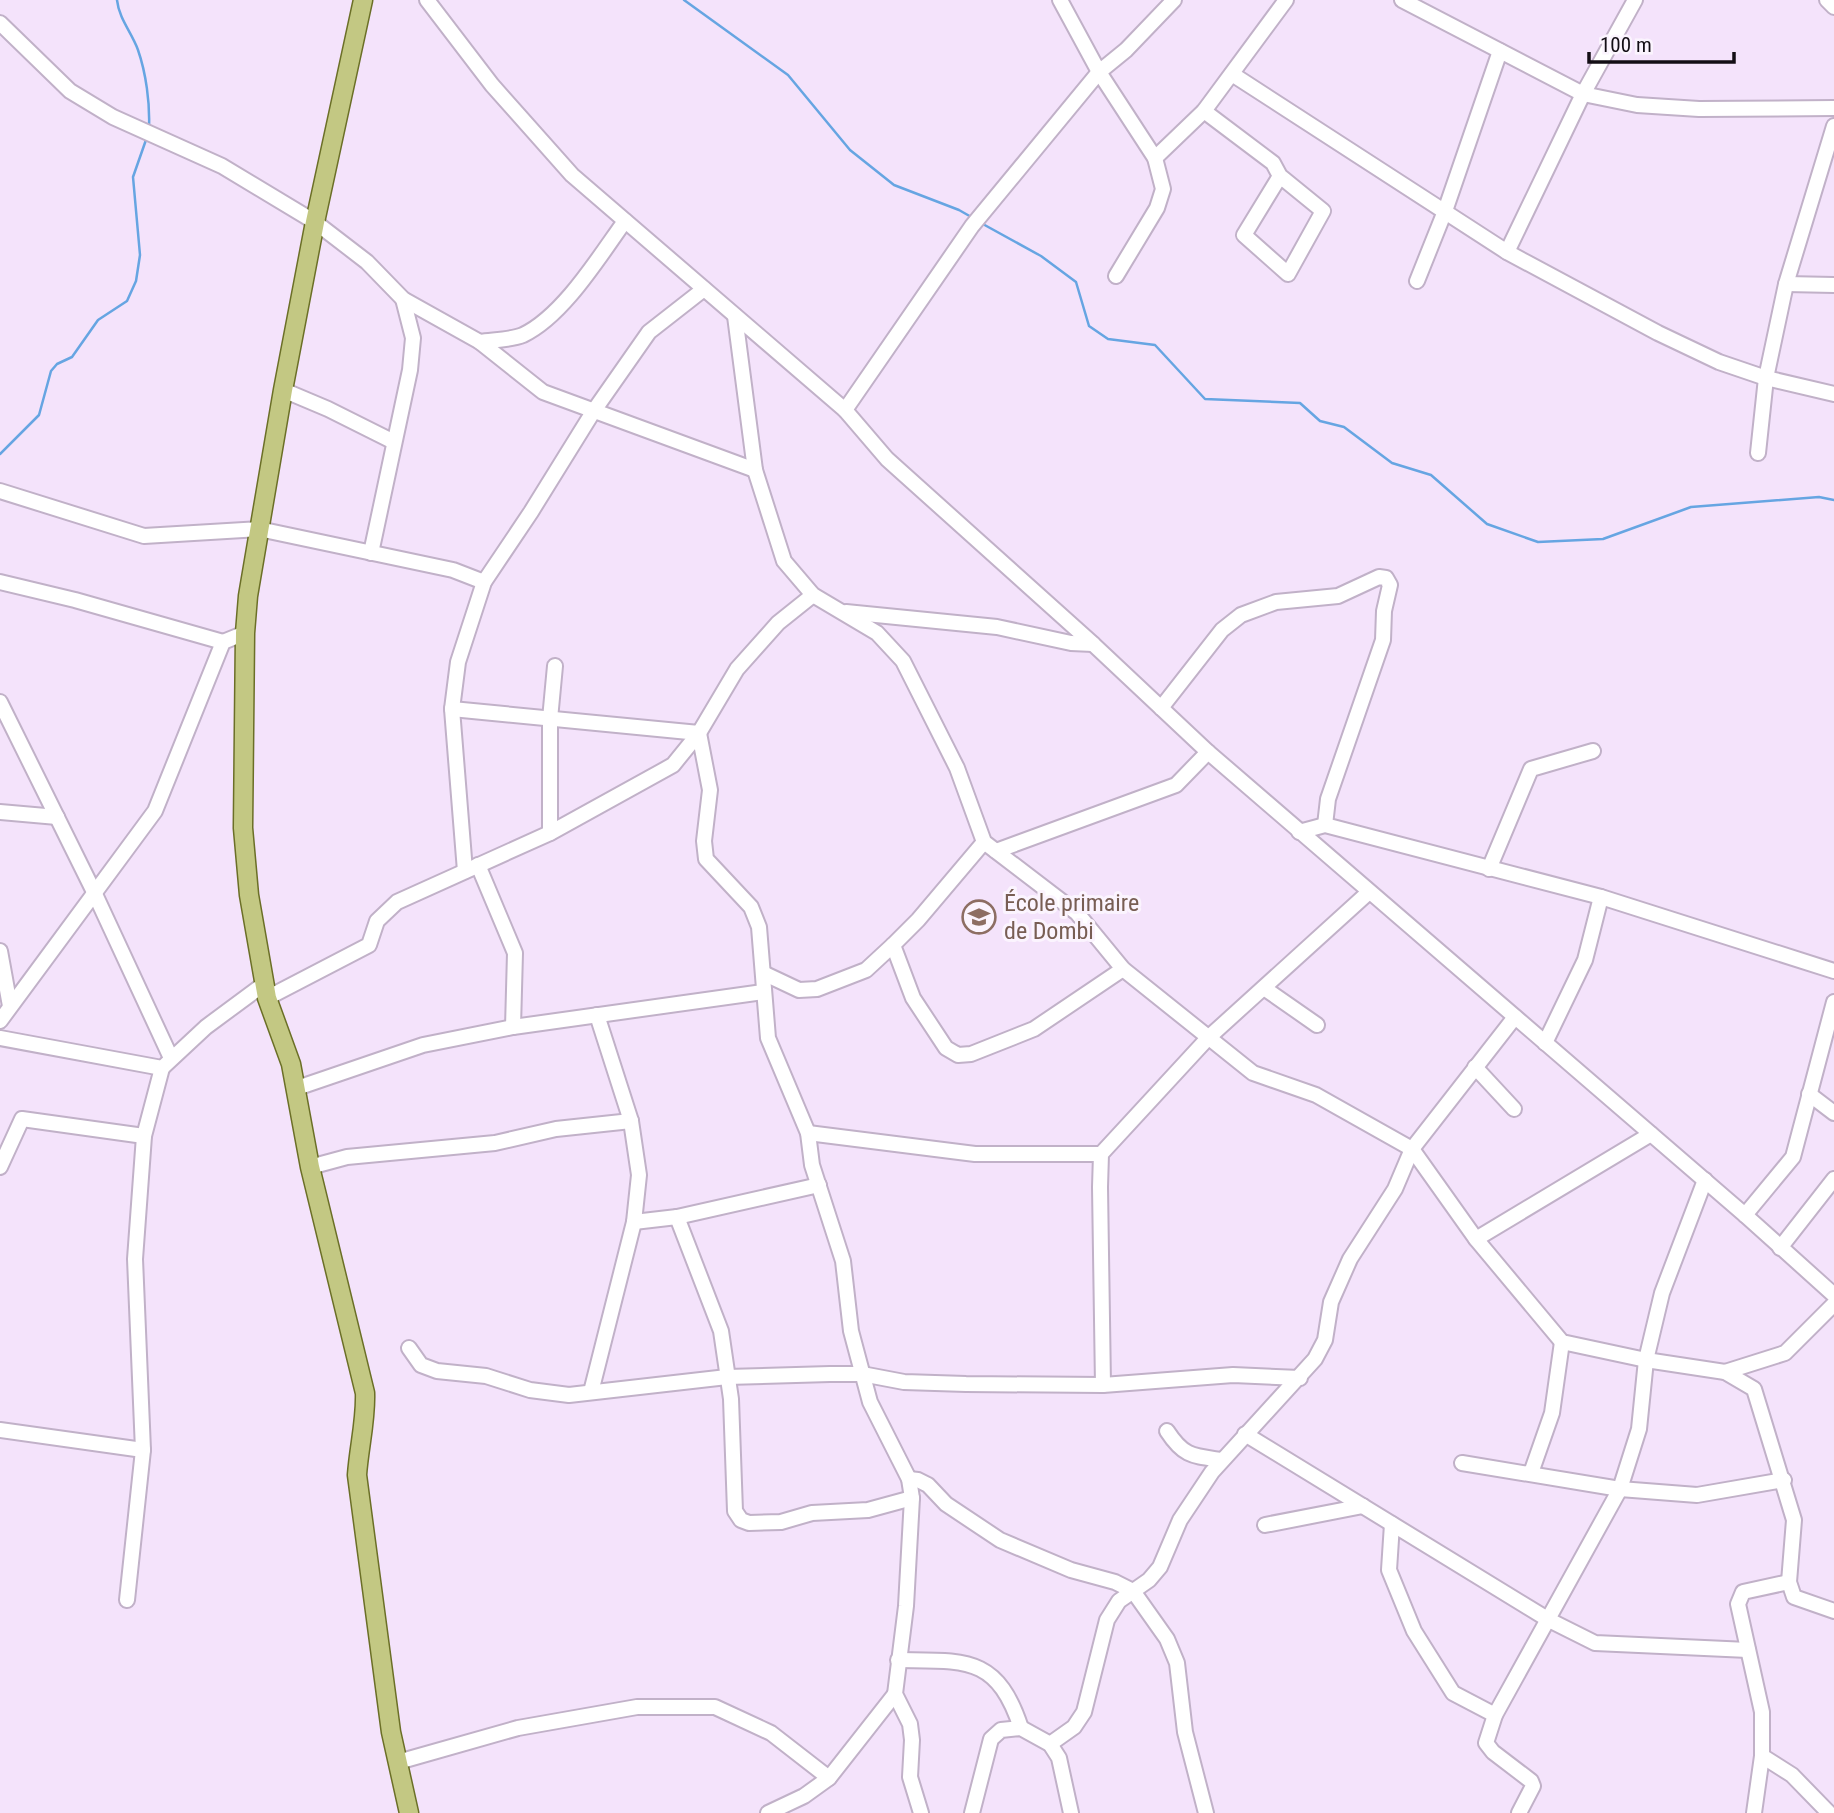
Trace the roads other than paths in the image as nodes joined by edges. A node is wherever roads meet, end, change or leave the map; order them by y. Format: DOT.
graph roads {
  1 [pos="363,0"];
  2 [pos="427,0"];
  3 [pos="1060,0"];
  4 [pos="1174,0"];
  5 [pos="1286,0"];
  6 [pos="1402,0"];
  7 [pos="1635,0"];
  8 [pos="1827,0"];
  9 [pos="1834,7"];
  10 [pos="0,23"];
  11 [pos="1500,51"];
  12 [pos="1099,72"];
  13 [pos="1232,74"];
  14 [pos="1583,94"];
  15 [pos="1834,108"];
  16 [pos="1204,111"];
  17 [pos="1834,125"];
  18 [pos="1155,158"];
  19 [pos="1280,176"];
  20 [pos="1445,211"];
  21 [pos="625,221"];
  22 [pos="315,222"];
  23 [pos="1507,252"];
  24 [pos="1116,276"];
  25 [pos="1418,281"];
  26 [pos="1786,284"];
  27 [pos="1834,285"];
  28 [pos="704,289"];
  29 [pos="403,299"];
  30 [pos="735,316"];
  31 [pos="480,342"];
  32 [pos="1766,377"];
  33 [pos="283,390"];
  34 [pos="1834,394"];
  35 [pos="845,410"];
  36 [pos="593,412"];
  37 [pos="394,442"];
  38 [pos="1758,453"];
  39 [pos="755,470"];
  40 [pos="0,491"];
  41 [pos="258,529"];
  42 [pos="371,553"];
  43 [pos="0,582"];
  44 [pos="484,582"];
  45 [pos="813,596"];
  46 [pos="841,612"];
  47 [pos="245,633"];
  48 [pos="223,642"];
  49 [pos="1093,644"];
  50 [pos="555,666"];
  51 [pos="0,702"];
  52 [pos="1161,708"];
  53 [pos="452,709"];
  54 [pos="550,719"];
  55 [pos="699,733"];
  56 [pos="1593,751"];
  57 [pos="1208,752"];
  58 [pos="0,812"];
  59 [pos="57,817"];
  60 [pos="1325,825"];
  61 [pos="1299,832"];
  62 [pos="550,833"];
  63 [pos="984,842"];
  64 [pos="996,851"];
  65 [pos="471,868"];
  66 [pos="1489,869"];
  67 [pos="94,892"];
  68 [pos="1369,892"];
  69 [pos="1601,897"];
  70 [pos="893,945"];
  71 [pos="0,951"];
  72 [pos="1124,969"];
  73 [pos="1834,971"];
  74 [pos="763,973"];
  75 [pos="1264,988"];
  76 [pos="265,991"];
  77 [pos="763,992"];
  78 [pos="1834,1002"];
  79 [pos="9,1006"];
  80 [pos="597,1015"];
  81 [pos="1515,1017"];
  82 [pos="0,1021"];
  83 [pos="1317,1025"];
  84 [pos="513,1027"];
  85 [pos="0,1038"];
  86 [pos="1208,1038"];
  87 [pos="1545,1043"];
  88 [pos="167,1063"];
  89 [pos="1475,1067"];
  90 [pos="297,1088"];
  91 [pos="1810,1094"];
  92 [pos="1514,1109"];
  93 [pos="1834,1113"];
  94 [pos="631,1121"];
  95 [pos="808,1133"];
  96 [pos="1651,1134"];
  97 [pos="144,1136"];
  98 [pos="1412,1149"];
  99 [pos="1101,1154"];
  100 [pos="0,1167"];
  101 [pos="310,1167"];
  102 [pos="1834,1179"];
  103 [pos="1705,1180"];
  104 [pos="819,1185"];
  105 [pos="1745,1215"];
  106 [pos="677,1217"];
  107 [pos="634,1223"];
  108 [pos="1476,1238"];
  109 [pos="1780,1248"];
  110 [pos="1834,1295"];
  111 [pos="1834,1304"];
  112 [pos="1562,1342"];
  113 [pos="409,1348"];
  114 [pos="1646,1360"];
  115 [pos="1726,1371"];
  116 [pos="862,1374"];
  117 [pos="727,1377"];
  118 [pos="1300,1378"];
  119 [pos="1102,1385"];
  120 [pos="591,1392"];
  121 [pos="0,1430"];
  122 [pos="1167,1431"];
  123 [pos="1245,1434"];
  124 [pos="143,1450"];
  125 [pos="1222,1460"];
  126 [pos="1462,1463"];
  127 [pos="1531,1473"];
  128 [pos="909,1479"];
  129 [pos="1784,1480"];
  130 [pos="1620,1489"];
  131 [pos="912,1498"];
  132 [pos="1363,1506"];
  133 [pos="1392,1524"];
  134 [pos="1265,1525"];
  135 [pos="1789,1582"];
  136 [pos="1133,1591"];
  137 [pos="127,1600"];
  138 [pos="1834,1611"];
  139 [pos="1549,1620"];
  140 [pos="1748,1650"];
  141 [pos="898,1661"];
  142 [pos="895,1694"];
  143 [pos="1495,1715"];
  144 [pos="1021,1728"];
  145 [pos="1051,1744"];
  146 [pos="1762,1756"];
  147 [pos="398,1762"];
  148 [pos="830,1778"];
  149 [pos="409,1813"];
  150 [pos="768,1813"];
  151 [pos="920,1813"];
  152 [pos="972,1813"];
  153 [pos="1071,1813"];
  154 [pos="1206,1813"];
  155 [pos="1520,1813"];
  156 [pos="1754,1813"];
  157 [pos="1829,1813"];
  1 -- 22 [label="main road"];
  2 -- 21 [label="street"];
  3 -- 12 [label="street"];
  4 -- 12 [label="street"];
  5 -- 13 [label="street"];
  6 -- 11 [label="street"];
  7 -- 14 [label="street"];
  8 -- 9 [label="street"];
  10 -- 22 [label="street"];
  11 -- 14 [label="street"];
  11 -- 20 [label="street"];
  12 -- 18 [label="street"];
  12 -- 35 [label="street"];
  13 -- 16 [label="street"];
  13 -- 20 [label="street"];
  14 -- 15 [label="street"];
  14 -- 23 [label="street"];
  16 -- 18 [label="street"];
  16 -- 19 [label="street"];
  17 -- 26 [label="street"];
  18 -- 24 [label="street"];
  19 -- 19 [label="street"];
  20 -- 23 [label="street"];
  20 -- 25 [label="street"];
  21 -- 28 [label="street"];
  21 -- 31 [label="street"];
  22 -- 29 [label="street"];
  22 -- 33 [label="main road"];
  23 -- 32 [label="street"];
  26 -- 27 [label="street"];
  26 -- 32 [label="street"];
  28 -- 30 [label="street"];
  28 -- 36 [label="street"];
  29 -- 31 [label="street"];
  29 -- 37 [label="street"];
  30 -- 35 [label="street"];
  30 -- 39 [label="street"];
  31 -- 36 [label="street"];
  32 -- 34 [label="street"];
  32 -- 38 [label="street"];
  33 -- 37 [label="street"];
  33 -- 41 [label="main road"];
  35 -- 49 [label="street"];
  36 -- 39 [label="street"];
  36 -- 44 [label="street"];
  37 -- 42 [label="street"];
  39 -- 45 [label="street"];
  40 -- 41 [label="street"];
  41 -- 42 [label="street"];
  41 -- 47 [label="main road"];
  42 -- 44 [label="street"];
  43 -- 48 [label="street"];
  44 -- 53 [label="street"];
  45 -- 46 [label="street"];
  45 -- 55 [label="street"];
  46 -- 49 [label="street"];
  46 -- 63 [label="street"];
  47 -- 48 [label="street"];
  47 -- 76 [label="main road"];
  48 -- 67 [label="street"];
  49 -- 52 [label="street"];
  50 -- 54 [label="street"];
  51 -- 59 [label="street"];
  52 -- 57 [label="street"];
  52 -- 60 [label="street"];
  53 -- 54 [label="street"];
  53 -- 65 [label="street"];
  54 -- 55 [label="street"];
  54 -- 62 [label="street"];
  55 -- 62 [label="street"];
  55 -- 74 [label="street"];
  56 -- 66 [label="street"];
  57 -- 61 [label="street"];
  57 -- 64 [label="street"];
  58 -- 59 [label="street"];
  59 -- 67 [label="street"];
  60 -- 61 [label="street"];
  60 -- 66 [label="street"];
  61 -- 68 [label="street"];
  62 -- 65 [label="street"];
  63 -- 64 [label="street"];
  63 -- 70 [label="street"];
  64 -- 72 [label="street"];
  65 -- 76 [label="street"];
  65 -- 84 [label="street"];
  66 -- 69 [label="street"];
  67 -- 79 [label="street"];
  67 -- 88 [label="street"];
  68 -- 75 [label="street"];
  68 -- 81 [label="street"];
  69 -- 73 [label="street"];
  69 -- 87 [label="street"];
  70 -- 72 [label="street"];
  70 -- 74 [label="street"];
  71 -- 79 [label="street"];
  72 -- 86 [label="street"];
  74 -- 77 [label="street"];
  75 -- 83 [label="street"];
  75 -- 86 [label="street"];
  76 -- 88 [label="street"];
  76 -- 90 [label="main road"];
  77 -- 80 [label="street"];
  77 -- 95 [label="street"];
  78 -- 91 [label="street"];
  79 -- 82 [label="street"];
  80 -- 84 [label="street"];
  80 -- 94 [label="street"];
  81 -- 87 [label="street"];
  81 -- 89 [label="street"];
  84 -- 90 [label="street"];
  85 -- 88 [label="street"];
  86 -- 98 [label="street"];
  86 -- 99 [label="street"];
  87 -- 96 [label="street"];
  88 -- 97 [label="street"];
  89 -- 92 [label="street"];
  89 -- 98 [label="street"];
  90 -- 101 [label="main road"];
  91 -- 93 [label="street"];
  91 -- 105 [label="street"];
  94 -- 101 [label="street"];
  94 -- 107 [label="street"];
  95 -- 99 [label="street"];
  95 -- 104 [label="street"];
  96 -- 103 [label="street"];
  96 -- 108 [label="street"];
  97 -- 100 [label="street"];
  97 -- 124 [label="street"];
  98 -- 108 [label="street"];
  98 -- 118 [label="street"];
  99 -- 119 [label="street"];
  101 -- 147 [label="main road"];
  102 -- 109 [label="street"];
  103 -- 105 [label="street"];
  103 -- 114 [label="street"];
  104 -- 106 [label="street"];
  104 -- 116 [label="street"];
  105 -- 109 [label="street"];
  106 -- 107 [label="street"];
  106 -- 117 [label="street"];
  107 -- 120 [label="street"];
  108 -- 112 [label="street"];
  109 -- 110 [label="street"];
  111 -- 115 [label="street"];
  112 -- 114 [label="street"];
  112 -- 127 [label="street"];
  113 -- 120 [label="street"];
  114 -- 115 [label="street"];
  114 -- 130 [label="street"];
  115 -- 129 [label="street"];
  116 -- 117 [label="street"];
  116 -- 119 [label="street"];
  116 -- 128 [label="street"];
  117 -- 120 [label="street"];
  117 -- 131 [label="street"];
  118 -- 119 [label="street"];
  118 -- 123 [label="street"];
  121 -- 124 [label="street"];
  122 -- 125 [label="street"];
  123 -- 125 [label="street"];
  123 -- 132 [label="street"];
  124 -- 137 [label="street"];
  125 -- 136 [label="street"];
  126 -- 127 [label="street"];
  127 -- 130 [label="street"];
  128 -- 131 [label="street"];
  128 -- 136 [label="street"];
  129 -- 130 [label="street"];
  129 -- 135 [label="street"];
  130 -- 139 [label="street"];
  131 -- 141 [label="street"];
  132 -- 133 [label="street"];
  132 -- 134 [label="street"];
  133 -- 139 [label="street"];
  133 -- 143 [label="street"];
  135 -- 138 [label="street"];
  135 -- 140 [label="street"];
  136 -- 145 [label="street"];
  136 -- 154 [label="street"];
  139 -- 140 [label="street"];
  139 -- 143 [label="street"];
  140 -- 146 [label="street"];
  141 -- 142 [label="street"];
  141 -- 144 [label="street"];
  142 -- 148 [label="street"];
  142 -- 151 [label="street"];
  143 -- 155 [label="street"];
  144 -- 145 [label="street"];
  144 -- 152 [label="street"];
  145 -- 153 [label="street"];
  146 -- 156 [label="street"];
  146 -- 157 [label="street"];
  147 -- 148 [label="street"];
  147 -- 149 [label="main road"];
  148 -- 150 [label="street"];
}
